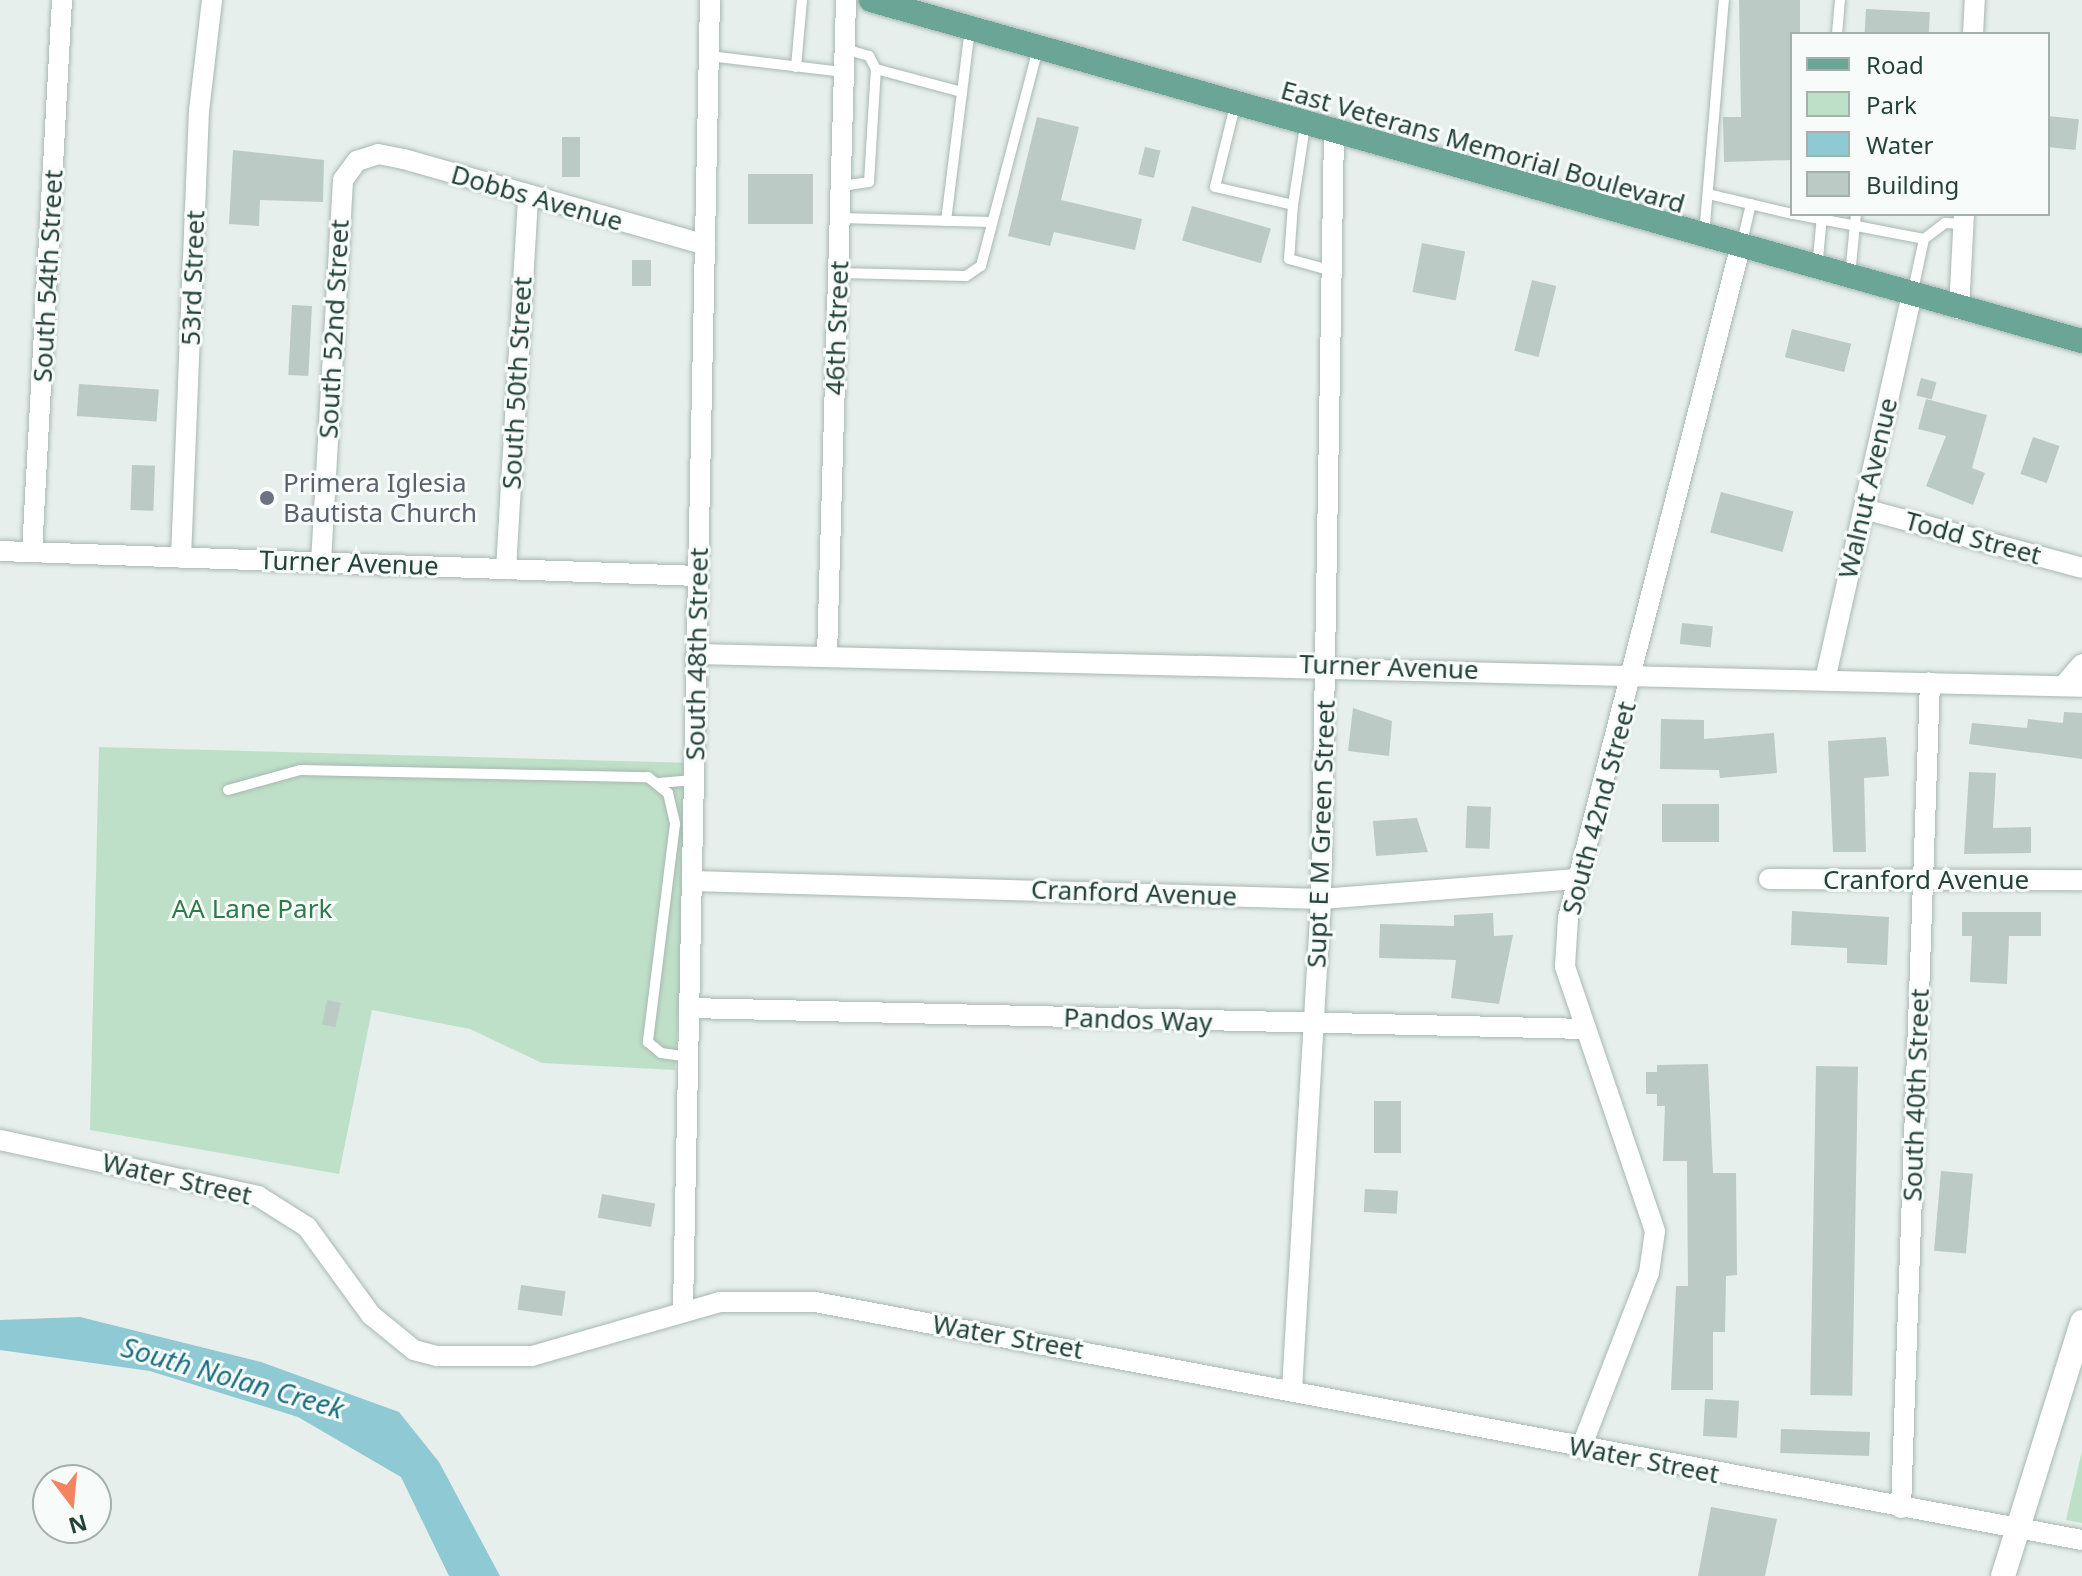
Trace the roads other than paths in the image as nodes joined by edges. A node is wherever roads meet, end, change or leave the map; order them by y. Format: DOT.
graph roads {
  1 [pos="62,0"];
  2 [pos="212,0"];
  3 [pos="710,0"];
  4 [pos="802,0"];
  5 [pos="846,0"];
  6 [pos="871,0"];
  7 [pos="1724,0"];
  8 [pos="1840,0"];
  9 [pos="1975,0"];
  10 [pos="970,29"];
  11 [pos="1837,32"];
  12 [pos="1973,32"];
  13 [pos="845,49"];
  14 [pos="1038,49"];
  15 [pos="709,56"];
  16 [pos="796,67"];
  17 [pos="876,69"];
  18 [pos="844,72"];
  19 [pos="962,92"];
  20 [pos="1235,106"];
  21 [pos="1305,126"];
  22 [pos="1334,135"];
  23 [pos="369,157"];
  24 [pos="841,186"];
  25 [pos="1708,194"];
  26 [pos="528,198"];
  27 [pos="1751,204"];
  28 [pos="1293,205"];
  29 [pos="1790,213"];
  30 [pos="1856,216"];
  31 [pos="1822,217"];
  32 [pos="840,218"];
  33 [pos="1964,219"];
  34 [pos="946,221"];
  35 [pos="992,222"];
  36 [pos="1855,226"];
  37 [pos="1704,238"];
  38 [pos="1924,239"];
  39 [pos="705,245"];
  40 [pos="1740,248"];
  41 [pos="1329,270"];
  42 [pos="1817,270"];
  43 [pos="838,273"];
  44 [pos="1850,279"];
  45 [pos="1911,297"];
  46 [pos="1959,309"];
  47 [pos="2082,341"];
  48 [pos="1864,509"];
  49 [pos="0,551"];
  50 [pos="32,552"];
  51 [pos="181,558"];
  52 [pos="321,562"];
  53 [pos="2082,568"];
  54 [pos="506,569"];
  55 [pos="698,576"];
  56 [pos="697,654"];
  57 [pos="827,657"];
  58 [pos="2082,664"];
  59 [pos="1327,665"];
  60 [pos="1636,674"];
  61 [pos="1825,680"];
  62 [pos="1930,683"];
  63 [pos="2072,686"];
  64 [pos="694,780"];
  65 [pos="658,783"];
  66 [pos="228,790"];
  67 [pos="1576,879"];
  68 [pos="1769,879"];
  69 [pos="1924,880"];
  70 [pos="2082,880"];
  71 [pos="692,881"];
  72 [pos="1321,899"];
  73 [pos="689,1008"];
  74 [pos="1314,1025"];
  75 [pos="1586,1029"];
  76 [pos="689,1057"];
  77 [pos="0,1140"];
  78 [pos="683,1309"];
  79 [pos="2082,1322"];
  80 [pos="1292,1389"];
  81 [pos="1581,1448"];
  82 [pos="1901,1508"];
  83 [pos="2017,1528"];
  84 [pos="2082,1540"];
  85 [pos="2003,1576"];
  1 -- 50 [label="street, South 54th Street"];
  2 -- 51 [label="street, 53rd Street"];
  3 -- 15 [label="street, South 48th Street"];
  4 -- 16 [label="lane"];
  5 -- 13 [label="street, 46th Street"];
  6 -- 10 [label="main road, East Veterans Memorial Boulevard"];
  7 -- 25 [label="lane"];
  8 -- 11 [label="lane"];
  9 -- 12 [label="street"];
  10 -- 14 [label="main road, East Veterans Memorial Boulevard"];
  10 -- 19 [label="lane"];
  13 -- 17 [label="lane"];
  13 -- 18 [label="street, 46th Street"];
  14 -- 20 [label="main road, East Veterans Memorial Boulevard"];
  14 -- 35 [label="lane"];
  15 -- 16 [label="lane"];
  15 -- 39 [label="street, South 48th Street"];
  16 -- 18 [label="lane"];
  17 -- 19 [label="lane"];
  17 -- 24 [label="lane"];
  18 -- 24 [label="street, 46th Street"];
  19 -- 34 [label="lane"];
  20 -- 21 [label="main road, East Veterans Memorial Boulevard"];
  20 -- 28 [label="lane"];
  21 -- 22 [label="main road, East Veterans Memorial Boulevard"];
  21 -- 28 [label="lane"];
  22 -- 37 [label="main road, East Veterans Memorial Boulevard"];
  22 -- 41 [label="street, Supt E M Green Street"];
  23 -- 26 [label="street, Dobbs Avenue"];
  23 -- 52 [label="street, South 52nd Street"];
  24 -- 32 [label="street, 46th Street"];
  25 -- 27 [label="lane"];
  25 -- 37 [label="lane"];
  26 -- 39 [label="street, Dobbs Avenue"];
  26 -- 54 [label="street, South 50th Street"];
  27 -- 29 [label="lane"];
  27 -- 40 [label="lane"];
  28 -- 41 [label="lane"];
  30 -- 36 [label="lane"];
  31 -- 36 [label="lane"];
  31 -- 42 [label="lane"];
  32 -- 34 [label="lane"];
  32 -- 43 [label="street, 46th Street"];
  33 -- 38 [label="lane"];
  33 -- 46 [label="street"];
  34 -- 35 [label="lane"];
  35 -- 43 [label="lane"];
  36 -- 38 [label="lane"];
  36 -- 44 [label="lane"];
  37 -- 40 [label="main road, East Veterans Memorial Boulevard"];
  38 -- 45 [label="lane"];
  39 -- 55 [label="street, South 48th Street"];
  40 -- 42 [label="main road, East Veterans Memorial Boulevard"];
  40 -- 60 [label="street, South 42nd Street"];
  41 -- 59 [label="street, Supt E M Green Street"];
  42 -- 44 [label="main road, East Veterans Memorial Boulevard"];
  43 -- 57 [label="street, 46th Street"];
  44 -- 45 [label="main road, East Veterans Memorial Boulevard"];
  45 -- 46 [label="main road, East Veterans Memorial Boulevard"];
  45 -- 48 [label="street, Walnut Avenue"];
  46 -- 47 [label="main road, East Veterans Memorial Boulevard"];
  48 -- 53 [label="street, Todd Street"];
  48 -- 61 [label="street, Walnut Avenue"];
  49 -- 50 [label="street, Turner Avenue"];
  50 -- 51 [label="street, Turner Avenue"];
  51 -- 52 [label="street, Turner Avenue"];
  52 -- 54 [label="street, Turner Avenue"];
  54 -- 55 [label="street, Turner Avenue"];
  55 -- 56 [label="street, South 48th Street"];
  56 -- 57 [label="street, Turner Avenue"];
  56 -- 64 [label="street, South 48th Street"];
  57 -- 59 [label="street, Turner Avenue"];
  58 -- 63 [label="street"];
  59 -- 60 [label="street, Turner Avenue"];
  59 -- 72 [label="street, Supt E M Green Street"];
  60 -- 61 [label="street, Turner Avenue"];
  60 -- 67 [label="street, South 42nd Street"];
  61 -- 62 [label="street, Turner Avenue"];
  62 -- 63 [label="street, Turner Avenue"];
  62 -- 69 [label="street, South 40th Street"];
  64 -- 65 [label="lane"];
  64 -- 71 [label="street, South 48th Street"];
  65 -- 66 [label="lane"];
  65 -- 76 [label="lane"];
  67 -- 72 [label="street, Cranford Avenue"];
  67 -- 75 [label="street, South 42nd Street"];
  68 -- 69 [label="street, Cranford Avenue"];
  69 -- 70 [label="street, Cranford Avenue"];
  69 -- 82 [label="street, South 40th Street"];
  71 -- 72 [label="street, Cranford Avenue"];
  71 -- 73 [label="street, South 48th Street"];
  72 -- 74 [label="street, Supt E M Green Street"];
  73 -- 74 [label="street, Pandos Way"];
  73 -- 76 [label="street, South 48th Street"];
  74 -- 75 [label="street, Pandos Way"];
  74 -- 80 [label="street, Supt E M Green Street"];
  75 -- 81 [label="street, South 42nd Street"];
  76 -- 78 [label="street, South 48th Street"];
  77 -- 78 [label="street, Water Street"];
  78 -- 80 [label="street, Water Street"];
  79 -- 83 [label="main road"];
  80 -- 81 [label="street, Water Street"];
  81 -- 82 [label="street, Water Street"];
  82 -- 83 [label="street, Water Street"];
  83 -- 84 [label="street, Water Street"];
  83 -- 85 [label="main road"];
}
